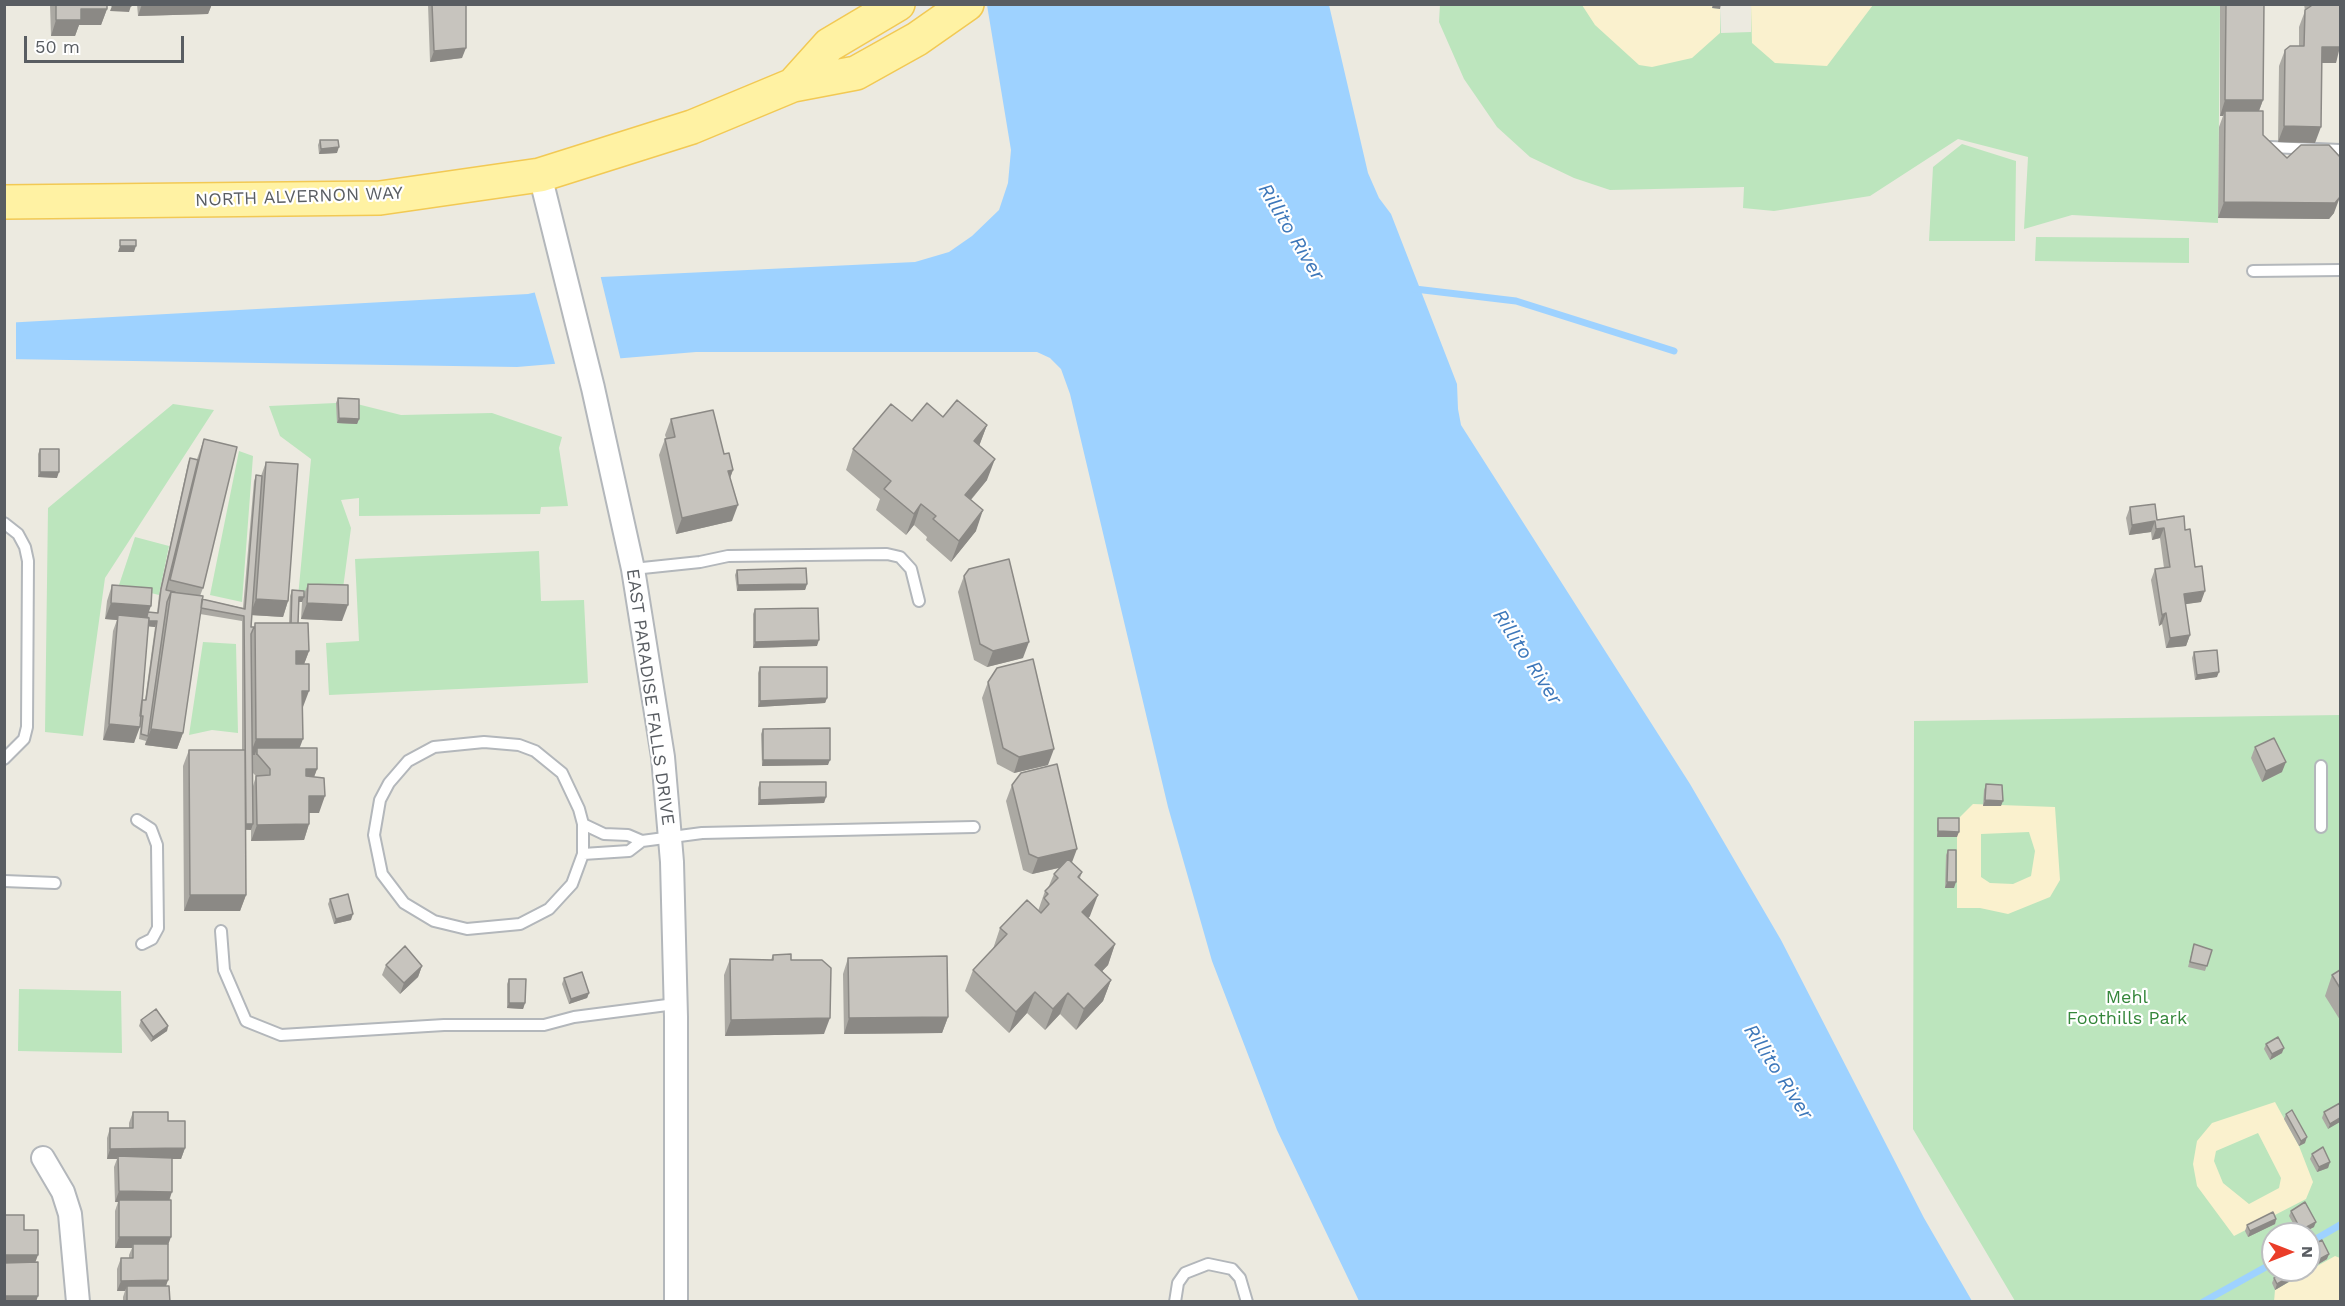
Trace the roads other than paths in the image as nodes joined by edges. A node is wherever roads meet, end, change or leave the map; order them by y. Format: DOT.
graph roads {
  1 [pos="898,4"];
  2 [pos="963,8"];
  3 [pos="793,85"];
  4 [pos="2270,147"];
  5 [pos="2340,150"];
  6 [pos="540,175"];
  7 [pos="4,202"];
  8 [pos="2340,270"];
  9 [pos="2253,271"];
  10 [pos="4,523"];
  11 [pos="633,569"];
  12 [pos="919,601"];
  13 [pos="4,759"];
  14 [pos="2321,766"];
  15 [pos="136,820"];
  16 [pos="583,824"];
  17 [pos="974,827"];
  18 [pos="2320,827"];
  19 [pos="670,836"];
  20 [pos="642,841"];
  21 [pos="583,854"];
  22 [pos="4,881"];
  23 [pos="55,883"];
  24 [pos="222,931"];
  25 [pos="141,944"];
  26 [pos="675,1004"];
  27 [pos="43,1158"];
  28 [pos="78,1302"];
  29 [pos="676,1302"];
  30 [pos="1175,1302"];
  31 [pos="1247,1302"];
  1 -- 3 [label="main road, NORTH ALVERNON WAY"];
  2 -- 3 [label="main road, NORTH ALVERNON WAY"];
  3 -- 6 [label="main road, NORTH ALVERNON WAY"];
  4 -- 5 [label="lane"];
  6 -- 7 [label="main road, NORTH ALVERNON WAY"];
  6 -- 11 [label="street, EAST PARADISE FALLS DRIVE"];
  8 -- 9 [label="lane"];
  10 -- 13 [label="lane"];
  11 -- 12 [label="lane"];
  11 -- 19 [label="street, EAST PARADISE FALLS DRIVE"];
  14 -- 18 [label="lane"];
  15 -- 25 [label="lane"];
  16 -- 20 [label="lane"];
  16 -- 21 [label="lane"];
  16 -- 21 [label="lane"];
  17 -- 19 [label="lane"];
  19 -- 20 [label="lane"];
  19 -- 26 [label="street, EAST PARADISE FALLS DRIVE"];
  20 -- 21 [label="lane"];
  22 -- 23 [label="lane"];
  24 -- 26 [label="lane"];
  26 -- 29 [label="street, EAST PARADISE FALLS DRIVE"];
  27 -- 28 [label="street"];
  30 -- 31 [label="lane"];
}
